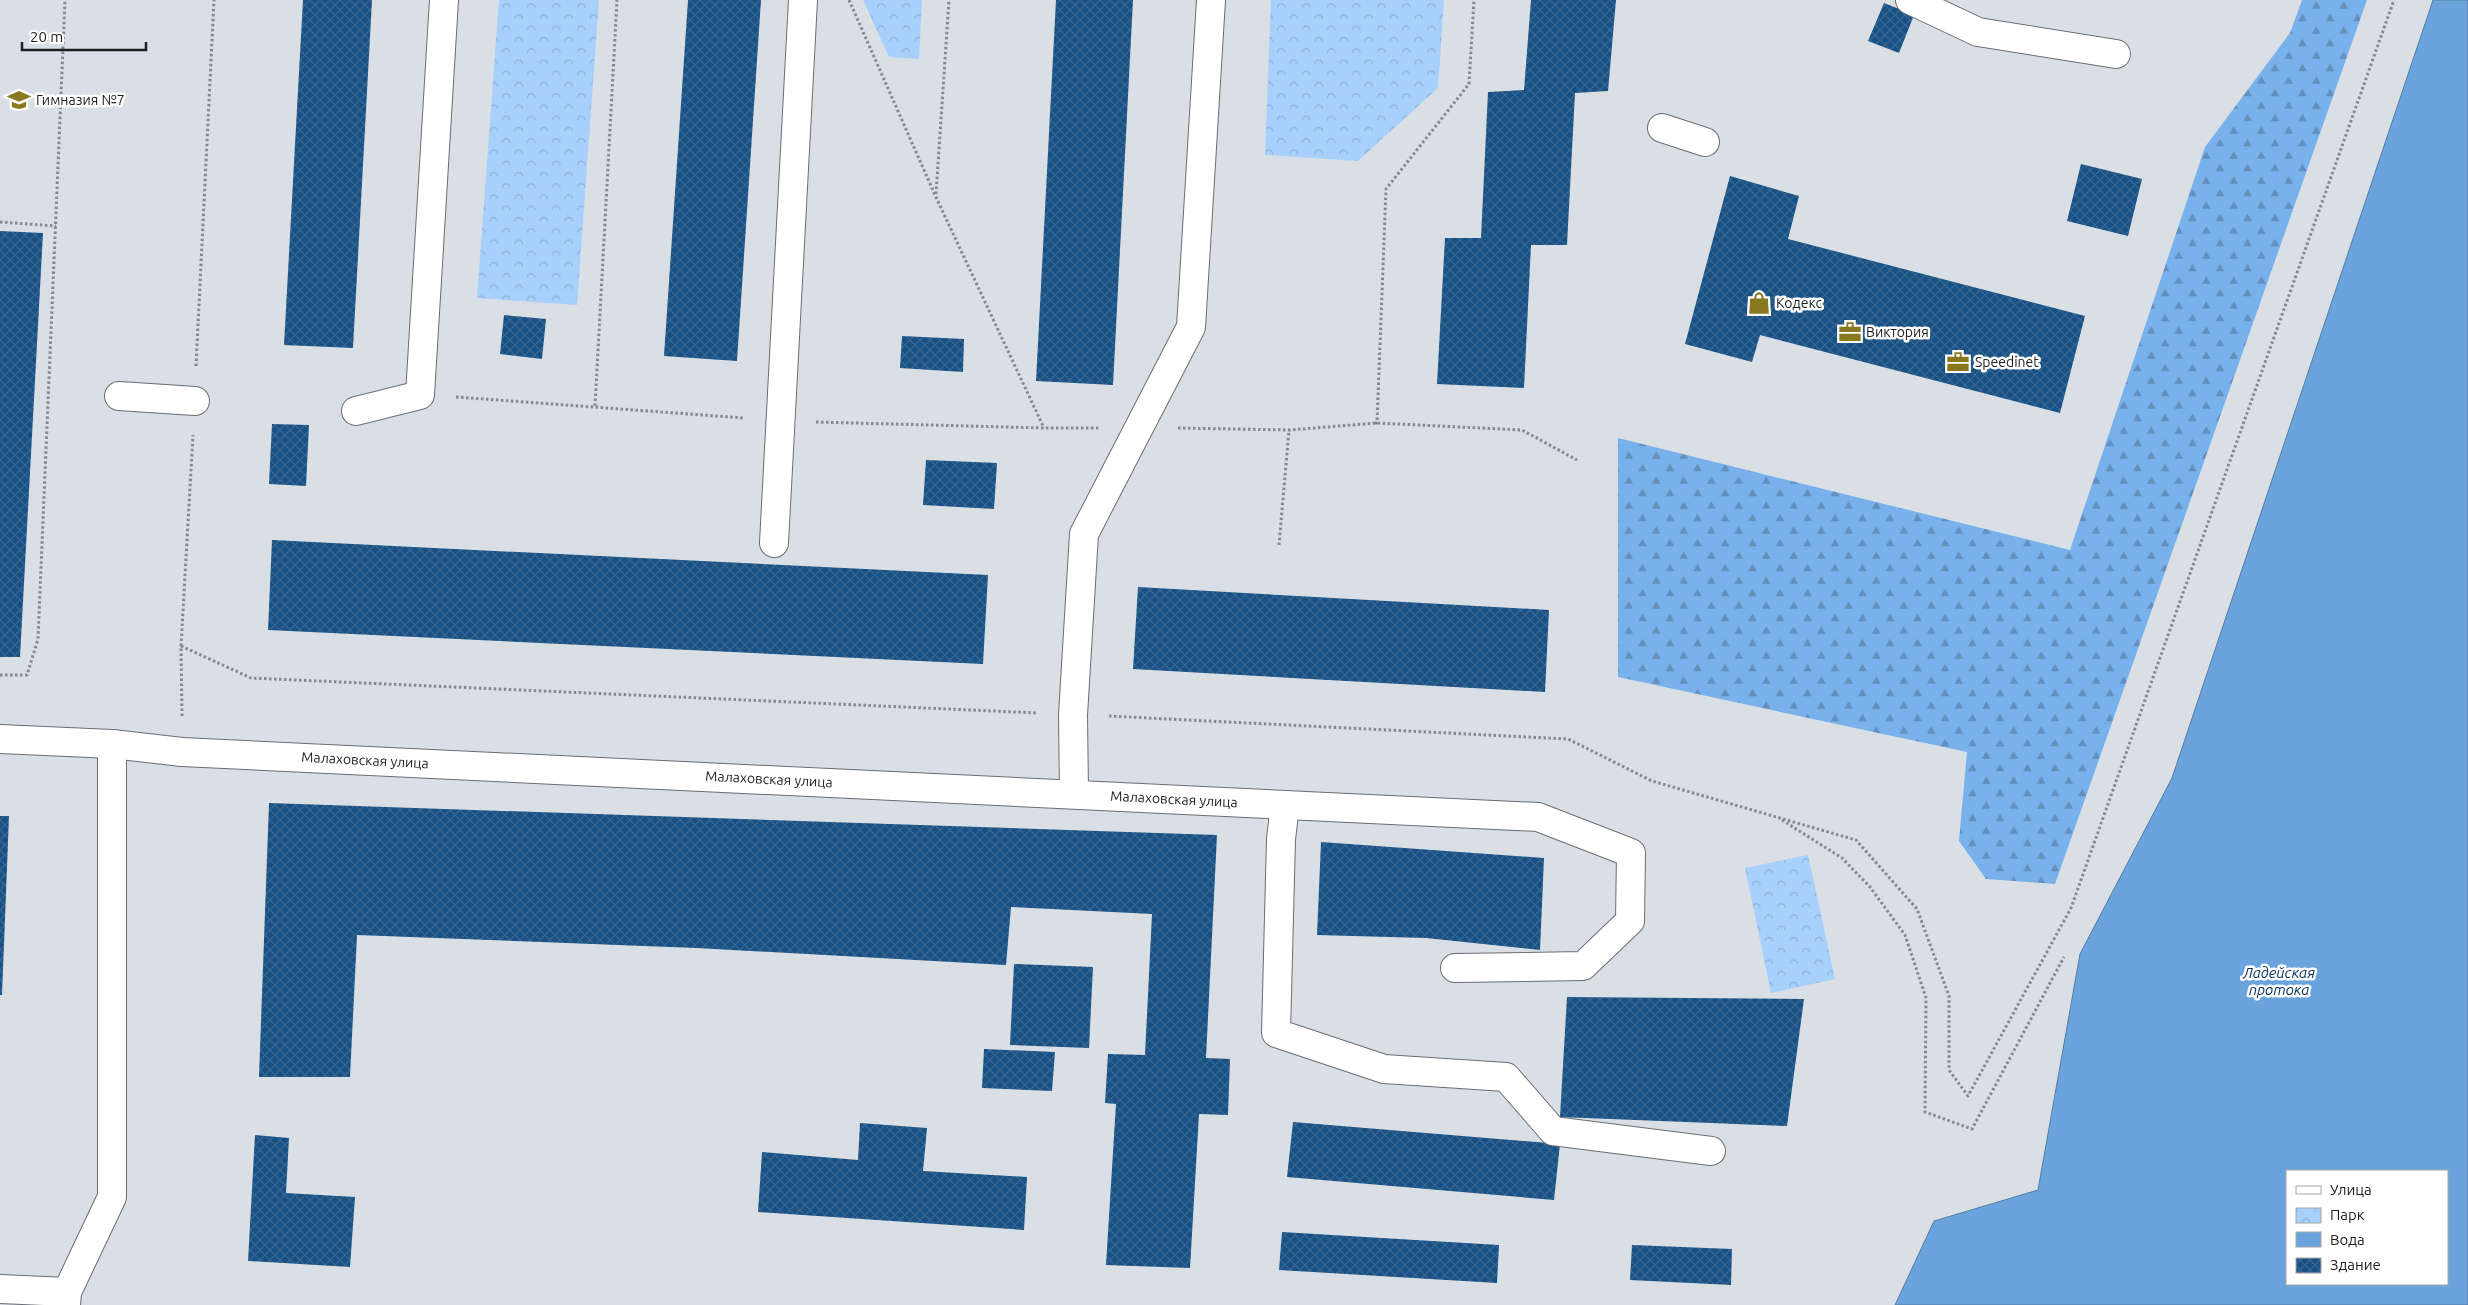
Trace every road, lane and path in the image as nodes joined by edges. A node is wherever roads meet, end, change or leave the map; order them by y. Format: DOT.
graph roads {
  1 [pos="65,0"];
  2 [pos="444,0"];
  3 [pos="617,0"];
  4 [pos="802,0"];
  5 [pos="849,0"];
  6 [pos="949,0"];
  7 [pos="1211,0"];
  8 [pos="1474,0"];
  9 [pos="1910,0"];
  10 [pos="2394,0"];
  11 [pos="2116,54"];
  12 [pos="1662,128"];
  13 [pos="1705,142"];
  14 [pos="936,195"];
  15 [pos="0,222"];
  16 [pos="56,226"];
  17 [pos="420,395"];
  18 [pos="119,396"];
  19 [pos="195,401"];
  20 [pos="595,406"];
  21 [pos="356,411"];
  22 [pos="780,421"];
  23 [pos="1377,423"];
  24 [pos="1044,428"];
  25 [pos="1140,428"];
  26 [pos="1289,430"];
  27 [pos="1577,460"];
  28 [pos="774,543"];
  29 [pos="1279,545"];
  30 [pos="181,646"];
  31 [pos="0,674"];
  32 [pos="1073,715"];
  33 [pos="0,739"];
  34 [pos="112,744"];
  35 [pos="1074,793"];
  36 [pos="1285,805"];
  37 [pos="1777,817"];
  38 [pos="2064,957"];
  39 [pos="1455,968"];
  40 [pos="1711,1151"];
  41 [pos="0,1289"];
  42 [pos="66,1298"];
  1 -- 16 [label="path"];
  2 -- 17 [label="street"];
  3 -- 20 [label="path"];
  4 -- 22 [label="street"];
  5 -- 14 [label="path"];
  6 -- 14 [label="path"];
  7 -- 25 [label="street"];
  8 -- 23 [label="path"];
  9 -- 11 [label="street"];
  10 -- 37 [label="path"];
  12 -- 13 [label="street"];
  14 -- 24 [label="path"];
  15 -- 16 [label="path"];
  16 -- 31 [label="path"];
  17 -- 20 [label="path"];
  17 -- 21 [label="street"];
  18 -- 19 [label="street"];
  20 -- 22 [label="path"];
  22 -- 24 [label="path"];
  22 -- 28 [label="street"];
  23 -- 26 [label="path"];
  23 -- 27 [label="path"];
  24 -- 25 [label="path"];
  25 -- 26 [label="path"];
  25 -- 32 [label="street"];
  26 -- 29 [label="path"];
  30 -- 32 [label="path"];
  32 -- 35 [label="street"];
  32 -- 37 [label="path"];
  33 -- 34 [label="street, Малаховская улица"];
  34 -- 35 [label="street, Малаховская улица"];
  34 -- 42 [label="street"];
  35 -- 36 [label="street, Малаховская улица"];
  36 -- 39 [label="street, Малаховская улица"];
  36 -- 40 [label="street"];
  37 -- 38 [label="path"];
  41 -- 42 [label="street"];
}
